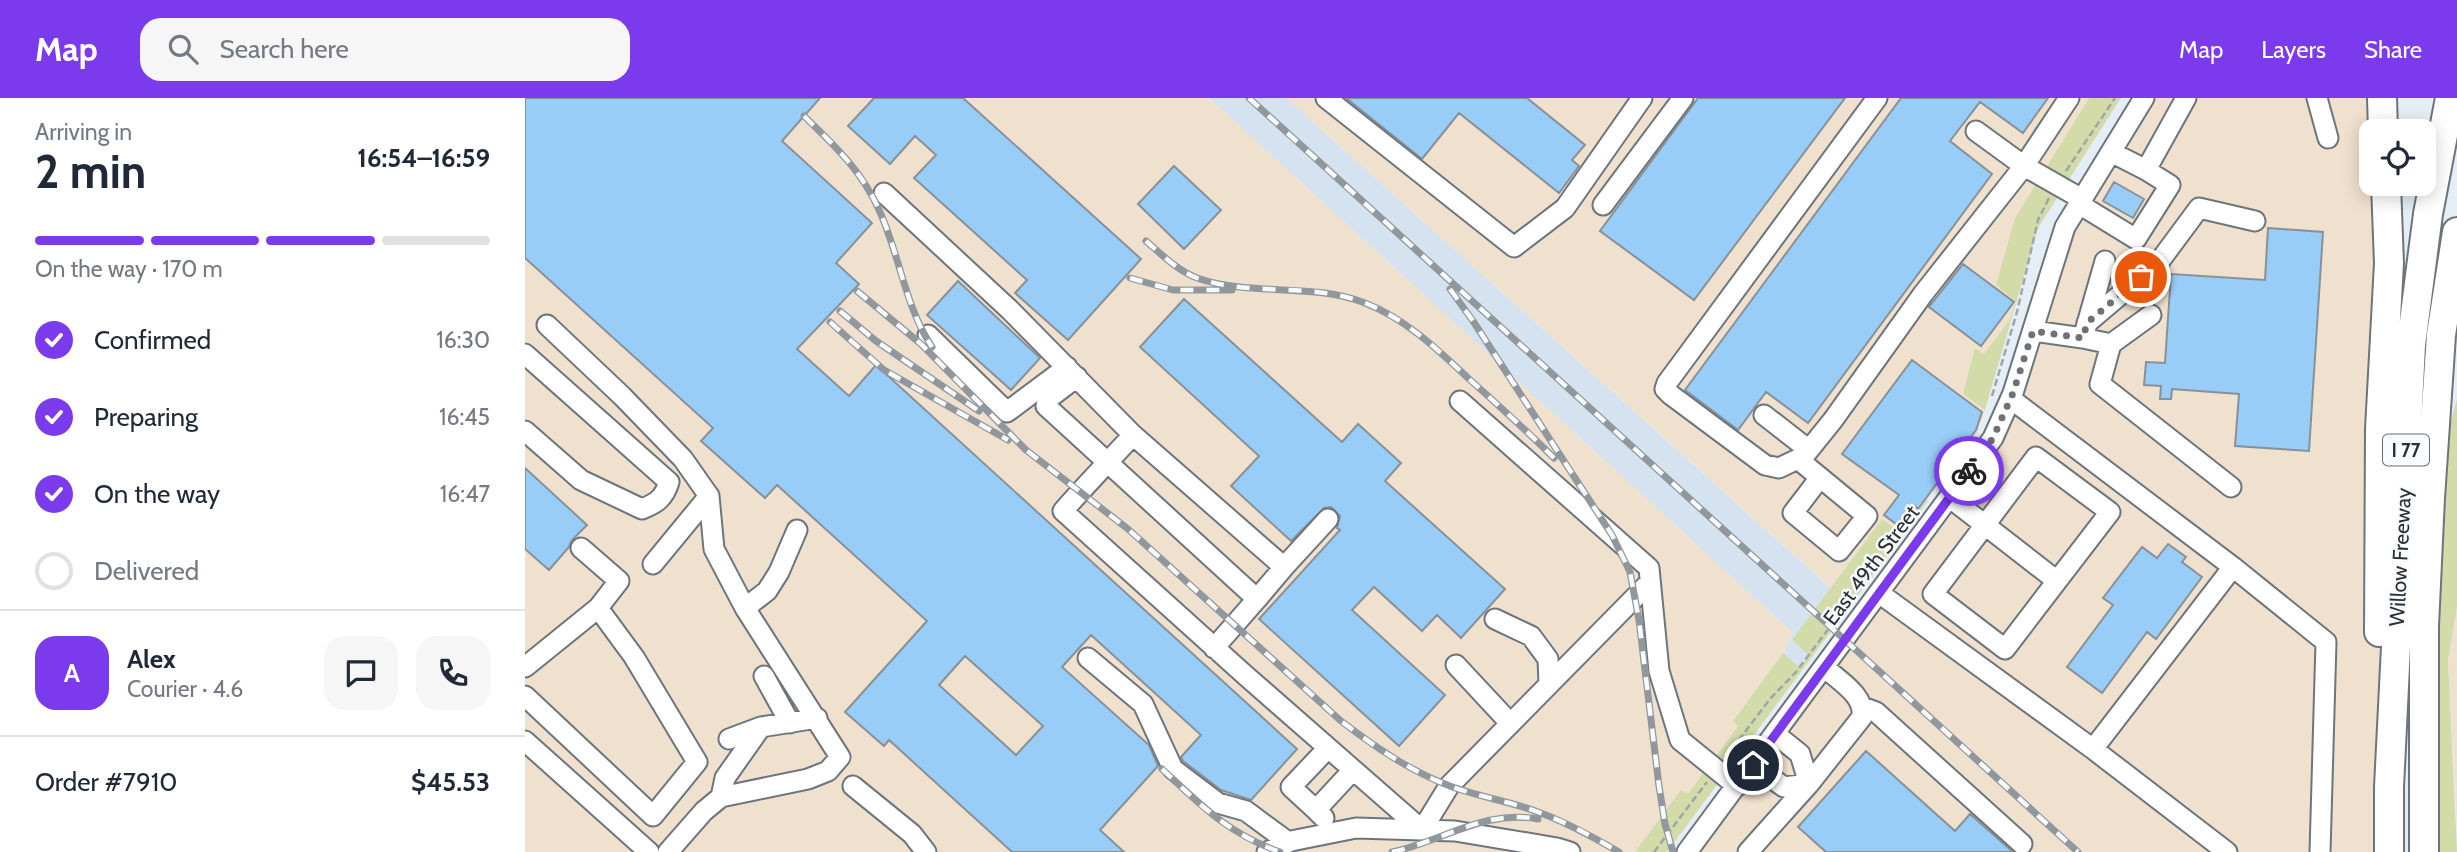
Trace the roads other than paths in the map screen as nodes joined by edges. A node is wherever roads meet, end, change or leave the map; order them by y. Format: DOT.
graph roads {
  1 [pos="1326,98"];
  2 [pos="1642,98"];
  3 [pos="1683,98"];
  4 [pos="1877,98"];
  5 [pos="2069,98"];
  6 [pos="2144,98"];
  7 [pos="2186,98"];
  8 [pos="2317,98"];
  9 [pos="2382,98"];
  10 [pos="2449,98"];
  11 [pos="2383,119"];
  12 [pos="1976,131"];
  13 [pos="2327,138"];
  14 [pos="2111,152"];
  15 [pos="2024,166"];
  16 [pos="2146,170"];
  17 [pos="884,193"];
  18 [pos="2386,196"];
  19 [pos="2080,202"];
  20 [pos="1603,205"];
  21 [pos="2255,221"];
  22 [pos="2457,232"];
  23 [pos="2105,261"];
  24 [pos="2151,314"];
  25 [pos="547,325"];
  26 [pos="2085,330"];
  27 [pos="2033,331"];
  28 [pos="928,335"];
  29 [pos="2112,344"];
  30 [pos="525,354"];
  31 [pos="1072,372"];
  32 [pos="2001,398"];
  33 [pos="2457,400"];
  34 [pos="1460,401"];
  35 [pos="1763,415"];
  36 [pos="525,431"];
  37 [pos="1133,435"];
  38 [pos="1804,455"];
  39 [pos="1107,463"];
  40 [pos="1819,479"];
  41 [pos="2231,487"];
  42 [pos="709,496"];
  43 [pos="1949,497"];
  44 [pos="2430,498"];
  45 [pos="1328,519"];
  46 [pos="1985,525"];
  47 [pos="797,530"];
  48 [pos="581,548"];
  49 [pos="653,564"];
  50 [pos="1284,567"];
  51 [pos="2233,567"];
  52 [pos="2057,581"];
  53 [pos="1650,582"];
  54 [pos="1879,593"];
  55 [pos="1257,599"];
  56 [pos="598,608"];
  57 [pos="745,608"];
  58 [pos="1495,619"];
  59 [pos="1214,648"];
  60 [pos="1088,658"];
  61 [pos="1455,665"];
  62 [pos="525,667"];
  63 [pos="1824,667"];
  64 [pos="764,676"];
  65 [pos="1549,684"];
  66 [pos="525,696"];
  67 [pos="1863,707"];
  68 [pos="817,718"];
  69 [pos="790,723"];
  70 [pos="1510,723"];
  71 [pos="761,727"];
  72 [pos="1775,734"];
  73 [pos="729,739"];
  74 [pos="525,741"];
  75 [pos="1328,748"];
  76 [pos="2092,749"];
  77 [pos="1753,765"];
  78 [pos="1353,770"];
  79 [pos="1809,784"];
  80 [pos="853,786"];
  81 [pos="1737,786"];
  82 [pos="2389,787"];
  83 [pos="720,797"];
  84 [pos="1316,810"];
  85 [pos="1422,830"];
  86 [pos="1339,831"];
  87 [pos="1288,842"];
  88 [pos="2022,844"];
  89 [pos="1689,851"];
  90 [pos="649,852"];
  91 [pos="668,852"];
  92 [pos="926,852"];
  93 [pos="1267,852"];
  94 [pos="1570,852"];
  95 [pos="1748,852"];
  96 [pos="2227,852"];
  97 [pos="2320,852"];
  98 [pos="2389,852"];
  99 [pos="2424,852"];
  1 -- 2 [label="street"];
  3 -- 20 [label="street"];
  4 -- 38 [label="street"];
  5 -- 15 [label="street"];
  6 -- 14 [label="street, East 49th Street"];
  7 -- 16 [label="street"];
  8 -- 13 [label="street"];
  9 -- 11 [label="highway"];
  10 -- 82 [label="highway, Willow Freeway / I 77"];
  12 -- 15 [label="street"];
  14 -- 16 [label="street"];
  14 -- 19 [label="street, East 49th Street"];
  15 -- 19 [label="street"];
  15 -- 38 [label="street"];
  16 -- 19 [label="street"];
  17 -- 31 [label="street"];
  18 -- 82 [label="highway"];
  19 -- 27 [label="street, East 49th Street"];
  21 -- 26 [label="street"];
  22 -- 44 [label="highway, Willow Freeway / I 77"];
  23 -- 26 [label="street"];
  24 -- 29 [label="street"];
  25 -- 42 [label="street"];
  26 -- 27 [label="street"];
  26 -- 29 [label="street"];
  27 -- 32 [label="street, East 49th Street"];
  28 -- 31 [label="street"];
  29 -- 41 [label="street"];
  30 -- 36 [label="street"];
  31 -- 37 [label="street"];
  31 -- 39 [label="street"];
  32 -- 43 [label="street, East 49th Street"];
  32 -- 51 [label="street"];
  33 -- 44 [label="highway"];
  34 -- 53 [label="street"];
  35 -- 38 [label="street"];
  37 -- 39 [label="street"];
  37 -- 50 [label="street"];
  38 -- 40 [label="street"];
  39 -- 55 [label="street"];
  39 -- 59 [label="street"];
  42 -- 49 [label="street"];
  42 -- 57 [label="street"];
  43 -- 46 [label="street"];
  43 -- 54 [label="street, East 49th Street"];
  44 -- 99 [label="highway, Willow Freeway / I 77"];
  45 -- 50 [label="street"];
  46 -- 52 [label="street"];
  46 -- 52 [label="street"];
  46 -- 52 [label="street"];
  47 -- 57 [label="street"];
  48 -- 56 [label="street"];
  50 -- 55 [label="street"];
  51 -- 76 [label="street"];
  51 -- 97 [label="street"];
  53 -- 65 [label="street"];
  53 -- 81 [label="street"];
  54 -- 63 [label="street, East 49th Street"];
  54 -- 76 [label="street"];
  55 -- 59 [label="street"];
  56 -- 62 [label="street"];
  56 -- 66 [label="street"];
  57 -- 68 [label="street"];
  58 -- 65 [label="street"];
  59 -- 75 [label="street"];
  60 -- 87 [label="street"];
  61 -- 70 [label="street"];
  63 -- 67 [label="street"];
  63 -- 72 [label="street, East 49th Street"];
  64 -- 69 [label="street"];
  65 -- 70 [label="street"];
  67 -- 79 [label="street"];
  67 -- 88 [label="street"];
  68 -- 69 [label="street"];
  68 -- 83 [label="street"];
  69 -- 71 [label="street"];
  70 -- 85 [label="street"];
  71 -- 73 [label="street"];
  71 -- 83 [label="street"];
  72 -- 77 [label="street, East 49th Street"];
  72 -- 79 [label="street"];
  74 -- 90 [label="street"];
  75 -- 78 [label="street"];
  75 -- 84 [label="street"];
  76 -- 96 [label="street"];
  77 -- 79 [label="street"];
  77 -- 81 [label="street, East 49th Street"];
  78 -- 84 [label="street"];
  78 -- 85 [label="street"];
  79 -- 95 [label="street"];
  80 -- 92 [label="street"];
  81 -- 89 [label="street, East 49th Street"];
  82 -- 98 [label="highway, Willow Freeway / I 77"];
  83 -- 91 [label="street"];
  84 -- 86 [label="street"];
  85 -- 86 [label="street"];
  85 -- 94 [label="street"];
  86 -- 87 [label="street"];
  87 -- 93 [label="street"];
}
